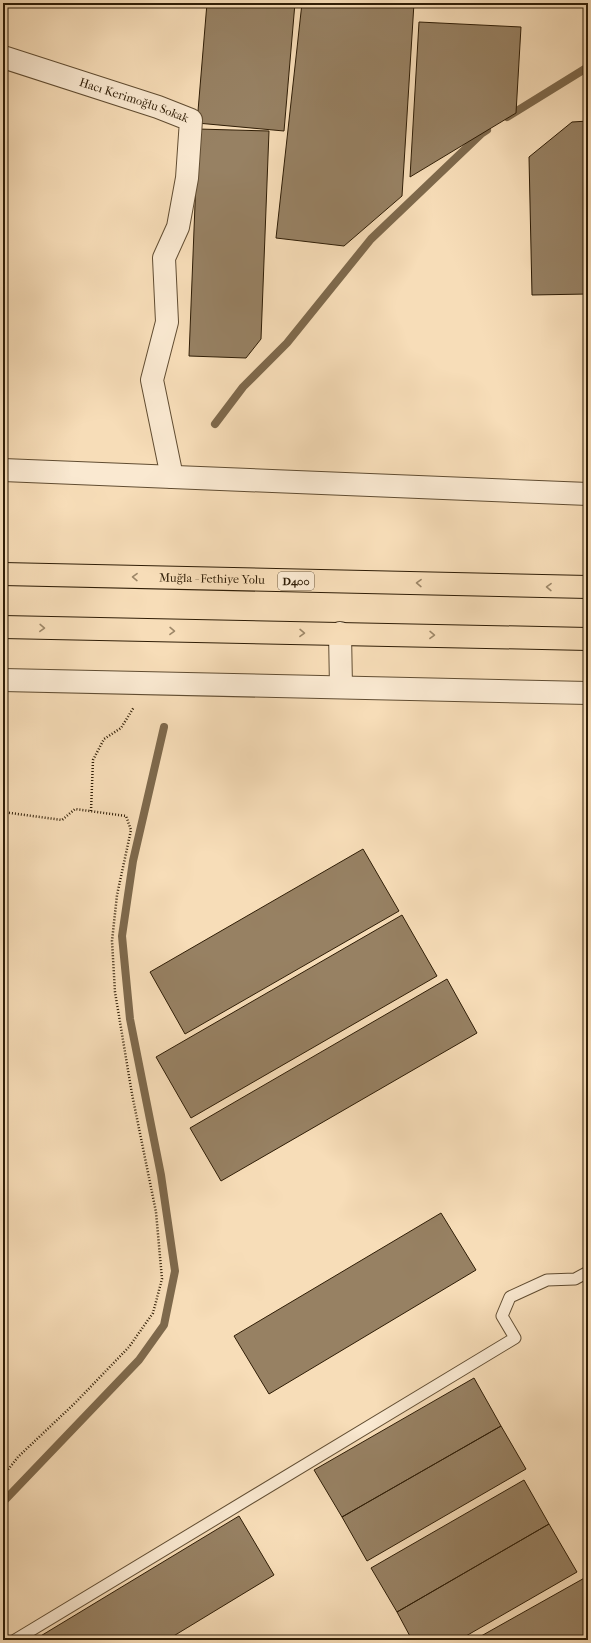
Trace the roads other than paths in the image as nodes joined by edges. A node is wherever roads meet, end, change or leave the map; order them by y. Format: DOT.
graph roads {
  1 [pos="3,57"];
  2 [pos="3,470"];
  3 [pos="172,477"];
  4 [pos="588,494"];
  5 [pos="3,574"];
  6 [pos="588,587"];
  7 [pos="3,627"];
  8 [pos="340,633"];
  9 [pos="588,639"];
  10 [pos="3,680"];
  11 [pos="341,687"];
  12 [pos="588,693"];
  13 [pos="588,1272"];
  14 [pos="15,1640"];
  1 -- 3 [label="street, Hacı Kerimoğlu Sokak"];
  2 -- 3 [label="street"];
  3 -- 4 [label="street"];
  6 -- 5 [label="highway, Muğla - Fethiye Yolu / D400, one-way"];
  7 -- 8 [label="highway, one-way"];
  8 -- 9 [label="highway, one-way"];
  8 -- 11 [label="street"];
  10 -- 11 [label="street"];
  11 -- 12 [label="street"];
  13 -- 14 [label="lane"];
}
